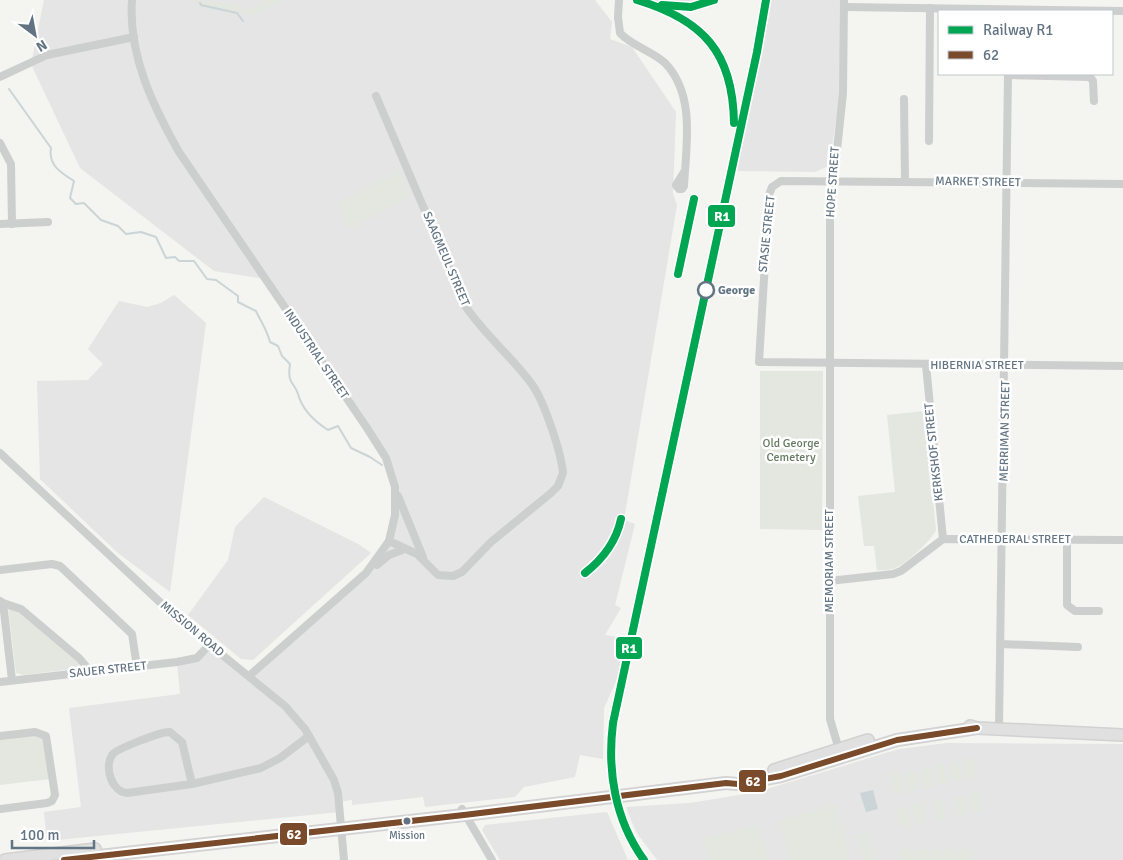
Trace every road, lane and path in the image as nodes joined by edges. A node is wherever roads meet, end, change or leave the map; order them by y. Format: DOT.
graph roads {
  1 [pos="132,0"];
  2 [pos="619,0"];
  3 [pos="1009,0"];
  4 [pos="844,3"];
  5 [pos="930,8"];
  6 [pos="1009,10"];
  7 [pos="134,38"];
  8 [pos="1008,75"];
  9 [pos="1035,75"];
  10 [pos="0,76"];
  11 [pos="376,96"];
  12 [pos="904,99"];
  13 [pos="1094,101"];
  14 [pos="929,140"];
  15 [pos="0,143"];
  16 [pos="684,172"];
  17 [pos="834,181"];
  18 [pos="905,181"];
  19 [pos="1005,182"];
  20 [pos="1123,184"];
  21 [pos="48,222"];
  22 [pos="0,224"];
  23 [pos="12,224"];
  24 [pos="832,364"];
  25 [pos="926,365"];
  26 [pos="1006,365"];
  27 [pos="1123,366"];
  28 [pos="0,453"];
  29 [pos="395,487"];
  30 [pos="944,539"];
  31 [pos="1003,540"];
  32 [pos="1067,540"];
  33 [pos="1123,540"];
  34 [pos="389,541"];
  35 [pos="405,549"];
  36 [pos="424,560"];
  37 [pos="0,570"];
  38 [pos="366,573"];
  39 [pos="829,581"];
  40 [pos="1,602"];
  41 [pos="1099,611"];
  42 [pos="210,644"];
  43 [pos="1001,644"];
  44 [pos="1078,647"];
  45 [pos="137,667"];
  46 [pos="91,672"];
  47 [pos="250,676"];
  48 [pos="12,680"];
  49 [pos="0,682"];
  50 [pos="999,728"];
  51 [pos="1123,728"];
  52 [pos="1053,731"];
  53 [pos="1123,735"];
  54 [pos="0,736"];
  55 [pos="310,736"];
  56 [pos="840,753"];
  57 [pos="192,784"];
  58 [pos="0,809"];
  59 [pos="463,812"];
  60 [pos="341,825"];
  61 [pos="79,856"];
  62 [pos="5,860"];
  63 [pos="64,860"];
  64 [pos="344,860"];
  65 [pos="492,860"];
  1 -- 7 [label="street, INDUSTRIAL STREET"];
  2 -- 16 [label="street"];
  3 -- 6 [label="street"];
  4 -- 5 [label="street"];
  4 -- 17 [label="street, HOPE STREET"];
  5 -- 6 [label="street"];
  5 -- 14 [label="street"];
  7 -- 10 [label="street"];
  7 -- 29 [label="street, INDUSTRIAL STREET"];
  8 -- 19 [label="street, MERRIMAN STREET"];
  9 -- 13 [label="street"];
  11 -- 36 [label="street, SAAGMEUL STREET"];
  12 -- 18 [label="street"];
  15 -- 23 [label="street"];
  17 -- 18 [label="street, MARKET STREET"];
  17 -- 24 [label="street, HOPE STREET"];
  17 -- 24 [label="street, STASIE STREET"];
  18 -- 19 [label="street, MARKET STREET"];
  19 -- 20 [label="street, MARKET STREET"];
  19 -- 26 [label="street, MERRIMAN STREET"];
  21 -- 23 [label="street"];
  22 -- 23 [label="street"];
  24 -- 25 [label="street, HIBERNIA STREET"];
  24 -- 39 [label="street, MEMORIAM STREET"];
  25 -- 26 [label="street, HIBERNIA STREET"];
  25 -- 30 [label="street, KERKSHOF STREET"];
  26 -- 27 [label="street, HIBERNIA STREET"];
  26 -- 31 [label="street, MERRIMAN STREET"];
  28 -- 42 [label="street, MISSION ROAD"];
  29 -- 34 [label="street, INDUSTRIAL STREET"];
  29 -- 36 [label="street"];
  30 -- 31 [label="street, CATHEDERAL STREET"];
  30 -- 39 [label="street, CATHEDERAL STREET"];
  31 -- 32 [label="street, CATHEDERAL STREET"];
  31 -- 43 [label="street, MERRIMAN STREET"];
  32 -- 33 [label="street, CATHEDERAL STREET"];
  32 -- 41 [label="street"];
  34 -- 35 [label="street, SAAGMEUL STREET"];
  34 -- 38 [label="street, INDUSTRIAL STREET"];
  35 -- 36 [label="street, SAAGMEUL STREET"];
  35 -- 38 [label="street"];
  37 -- 45 [label="street"];
  38 -- 47 [label="street, INDUSTRIAL STREET"];
  39 -- 56 [label="street, MEMORIAM STREET"];
  40 -- 46 [label="street"];
  40 -- 48 [label="street"];
  42 -- 45 [label="street, SAUER STREET"];
  42 -- 47 [label="street, MISSION ROAD"];
  43 -- 44 [label="street"];
  43 -- 50 [label="street, MERRIMAN STREET"];
  45 -- 46 [label="street, SAUER STREET"];
  46 -- 48 [label="street, SAUER STREET"];
  47 -- 55 [label="street, MISSION ROAD"];
  48 -- 49 [label="street, SAUER STREET"];
  50 -- 52 [label="highway"];
  50 -- 56 [label="highway"];
  51 -- 52 [label="highway"];
  52 -- 53 [label="highway"];
  54 -- 58 [label="street"];
  55 -- 57 [label="street"];
  55 -- 60 [label="street, MISSION ROAD"];
  56 -- 59 [label="highway"];
  57 -- 57 [label="street"];
  59 -- 60 [label="highway"];
  59 -- 65 [label="street"];
  60 -- 61 [label="highway"];
  60 -- 64 [label="street, MISSION ROAD"];
  61 -- 62 [label="highway"];
  61 -- 63 [label="highway"];
}
